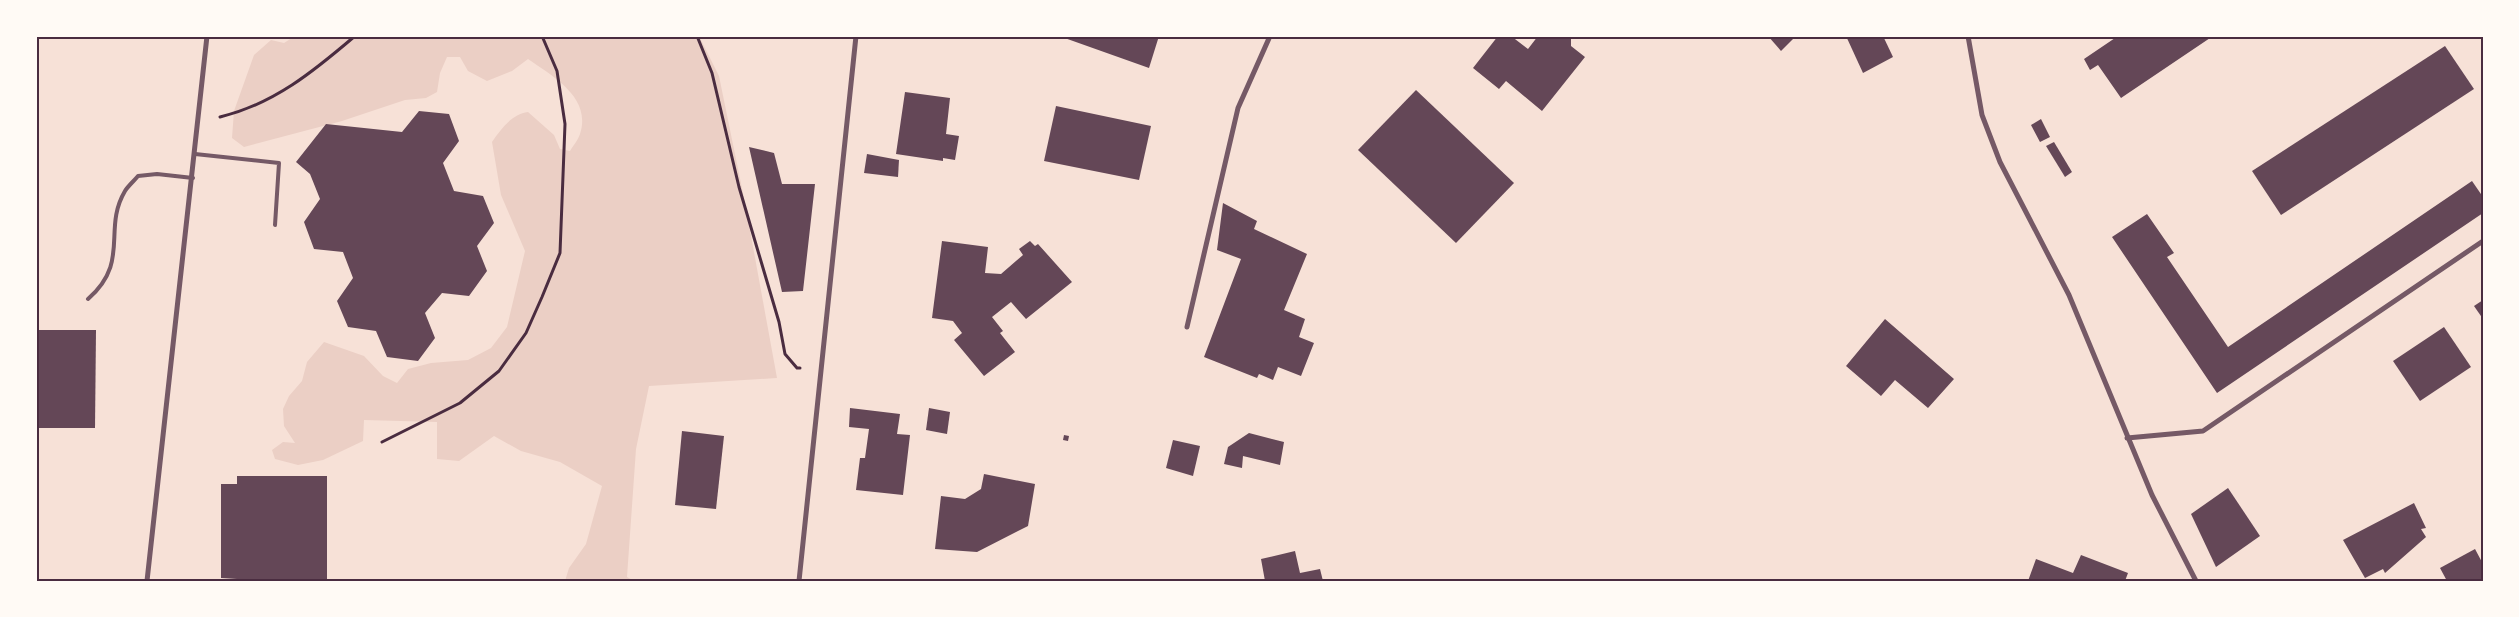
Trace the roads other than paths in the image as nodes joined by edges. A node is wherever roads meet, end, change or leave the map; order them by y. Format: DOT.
graph roads {
  1 [pos="207,36"];
  2 [pos="856,36"];
  3 [pos="1270,36"];
  4 [pos="1968,36"];
  5 [pos="195,154"];
  6 [pos="193,178"];
  7 [pos="275,225"];
  8 [pos="2483,240"];
  9 [pos="88,299"];
  10 [pos="1187,327"];
  11 [pos="2127,438"];
  12 [pos="147,581"];
  13 [pos="799,581"];
  14 [pos="2196,581"];
  1 -- 5 [label="street"];
  2 -- 13 [label="street"];
  3 -- 10 [label="street"];
  4 -- 11 [label="street"];
  5 -- 6 [label="street"];
  5 -- 7 [label="lane"];
  6 -- 9 [label="lane"];
  6 -- 12 [label="street"];
  8 -- 11 [label="street"];
  11 -- 14 [label="street"];
}
